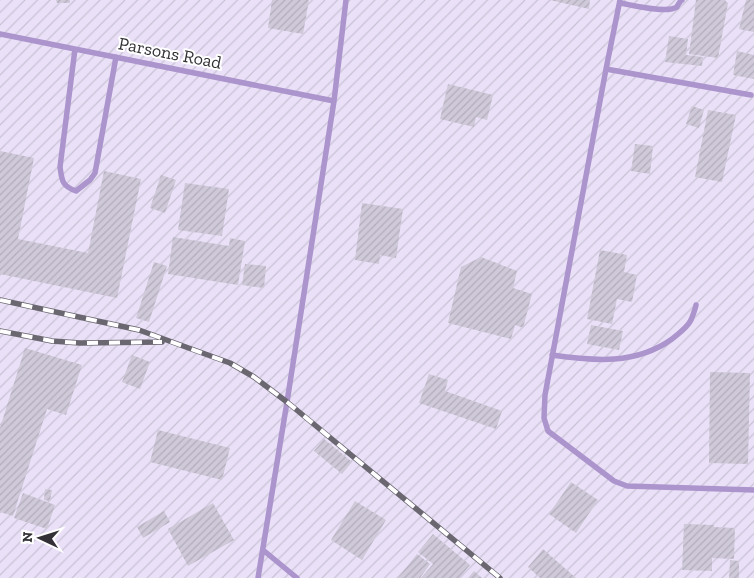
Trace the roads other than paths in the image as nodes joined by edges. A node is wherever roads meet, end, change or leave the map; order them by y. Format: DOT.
graph roads {
  1 [pos="346,0"];
  2 [pos="682,0"];
  3 [pos="620,1"];
  4 [pos="0,34"];
  5 [pos="75,49"];
  6 [pos="116,57"];
  7 [pos="606,69"];
  8 [pos="752,94"];
  9 [pos="334,101"];
  10 [pos="696,305"];
  11 [pos="552,356"];
  12 [pos="754,490"];
  13 [pos="263,550"];
  14 [pos="258,578"];
  15 [pos="297,578"];
  1 -- 9 [label="lane"];
  2 -- 3 [label="lane"];
  3 -- 7 [label="lane"];
  4 -- 5 [label="lane, Parsons Road"];
  5 -- 6 [label="lane, Parsons Road"];
  5 -- 6 [label="lane"];
  6 -- 9 [label="lane, Parsons Road"];
  7 -- 8 [label="lane"];
  7 -- 11 [label="lane"];
  9 -- 13 [label="lane"];
  10 -- 11 [label="lane"];
  11 -- 12 [label="lane"];
  13 -- 14 [label="lane"];
  13 -- 15 [label="lane"];
}
